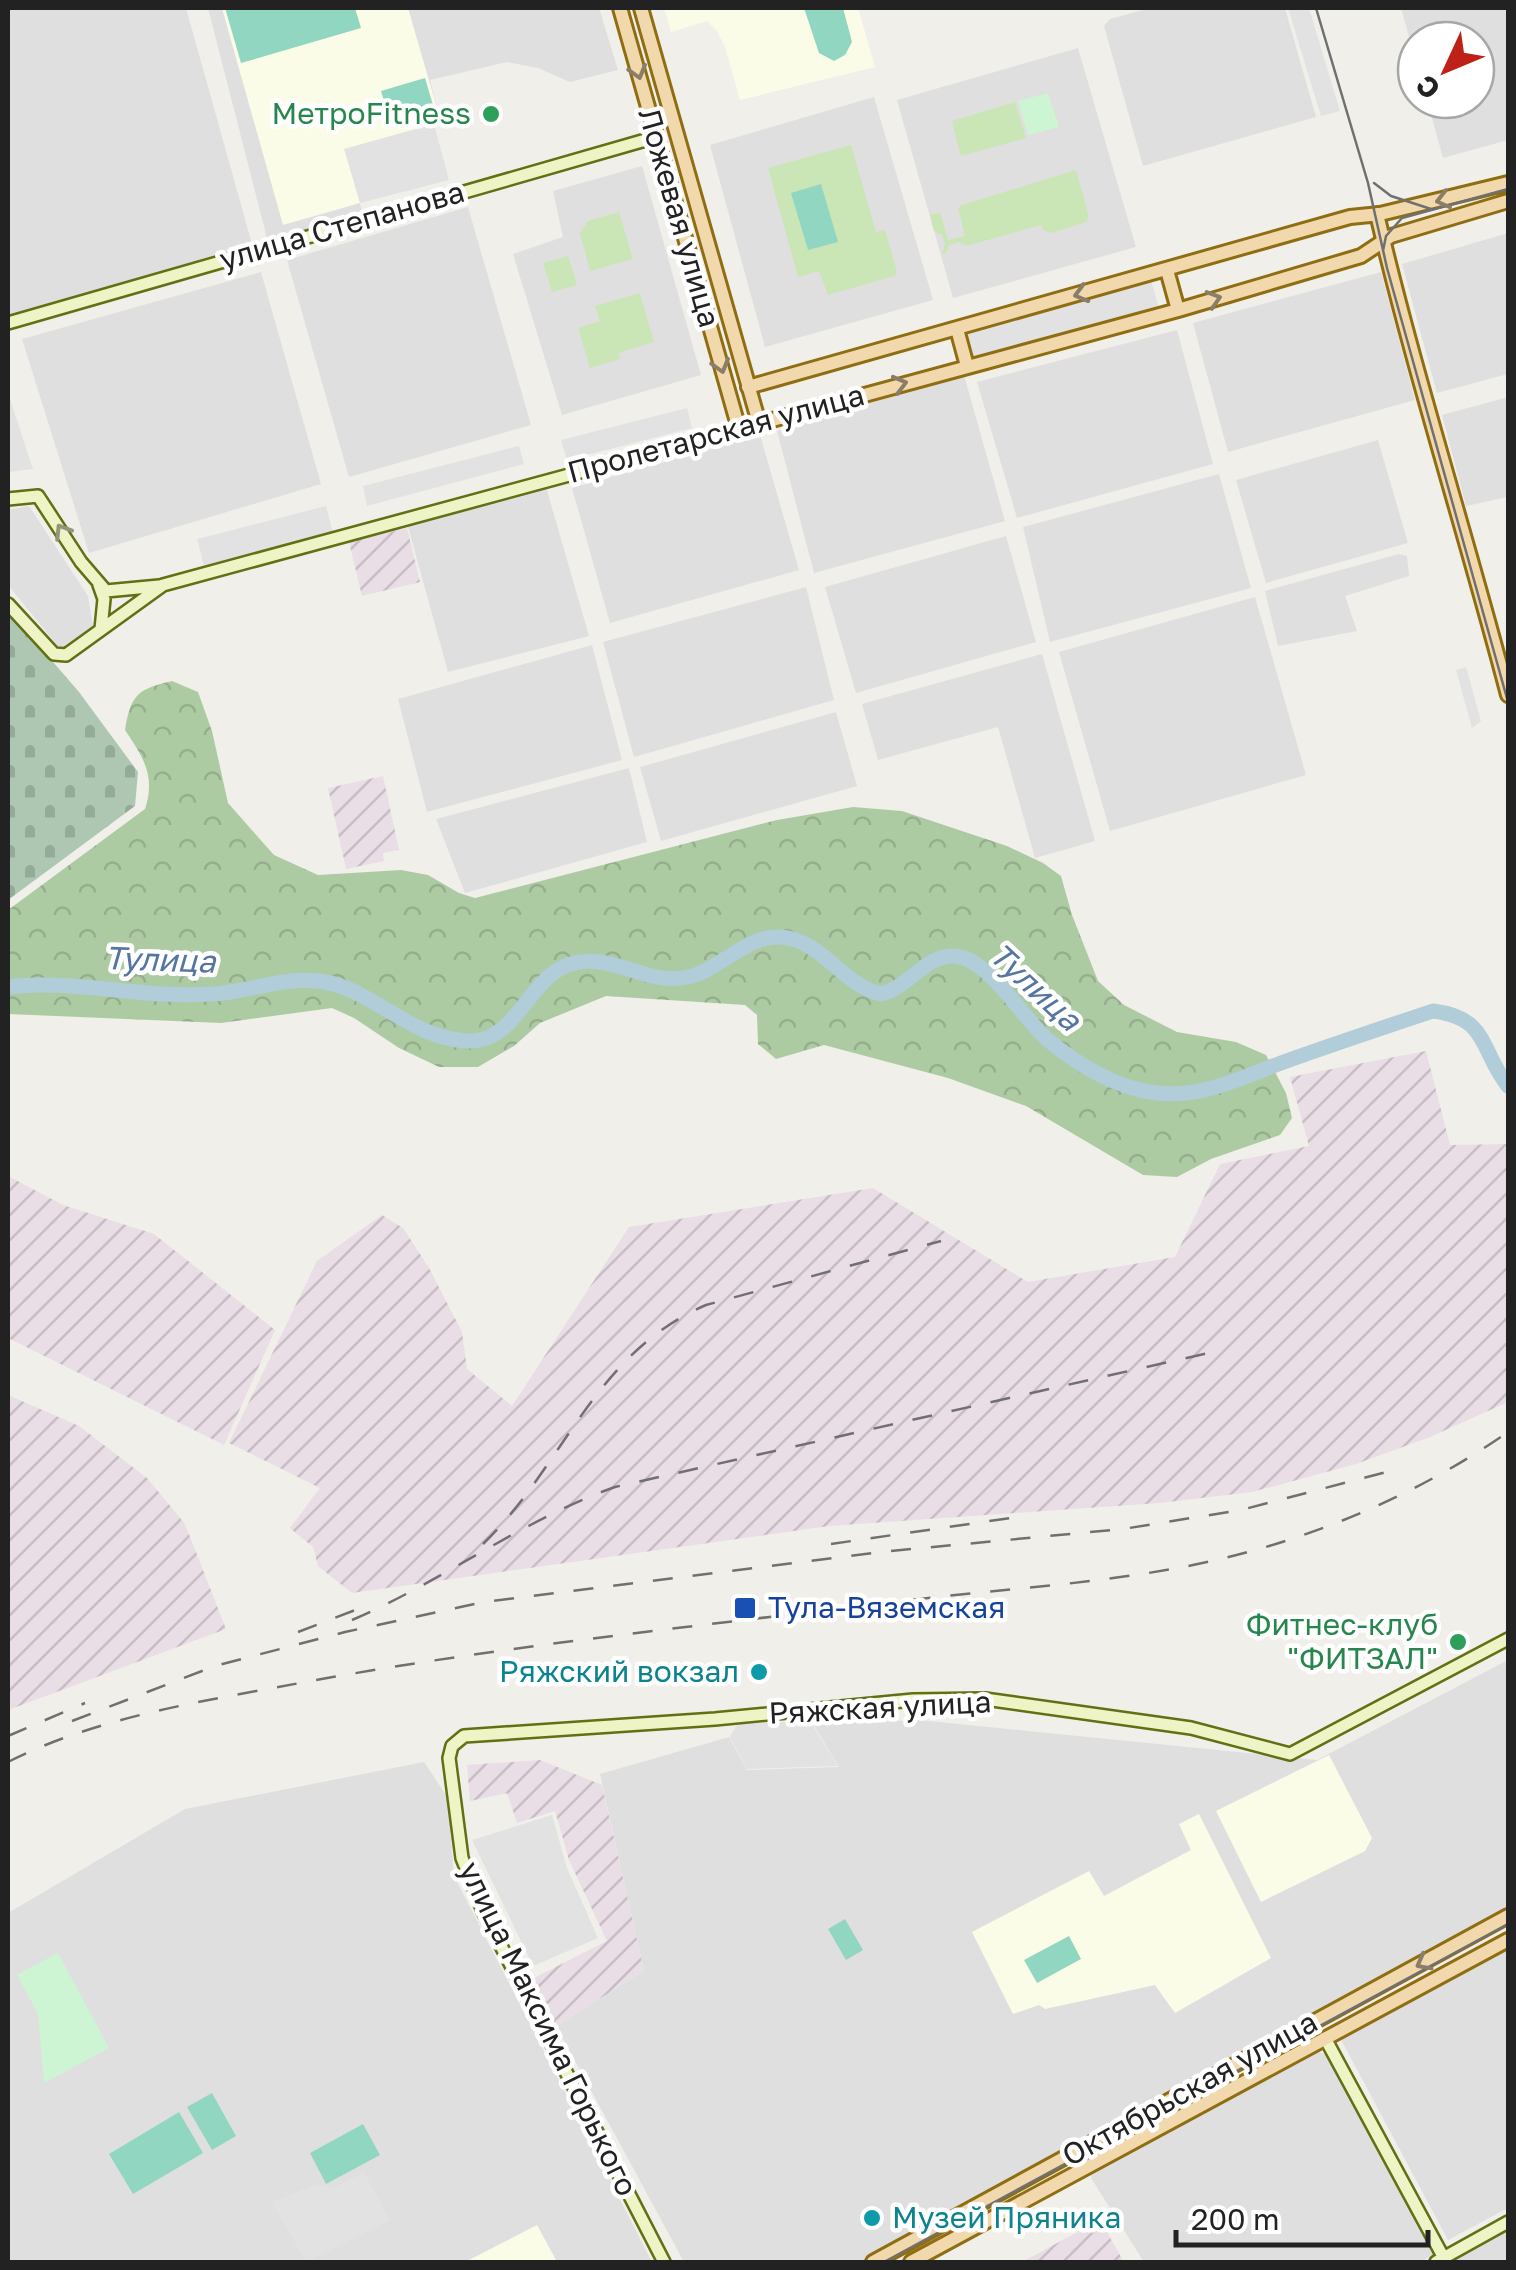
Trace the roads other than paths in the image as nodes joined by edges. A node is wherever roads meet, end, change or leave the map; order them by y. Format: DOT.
graph roads {
  1 [pos="620,8"];
  2 [pos="641,8"];
  3 [pos="677,131"];
  4 [pos="656,137"];
  5 [pos="1508,183"];
  6 [pos="1508,201"];
  7 [pos="1377,214"];
  8 [pos="1383,240"];
  9 [pos="1167,270"];
  10 [pos="1178,310"];
  11 [pos="8,323"];
  12 [pos="957,329"];
  13 [pos="967,366"];
  14 [pos="771,380"];
  15 [pos="748,387"];
  16 [pos="780,418"];
  17 [pos="759,423"];
  18 [pos="739,429"];
  19 [pos="8,499"];
  20 [pos="99,585"];
  21 [pos="163,585"];
  22 [pos="8,604"];
  23 [pos="101,629"];
  24 [pos="1508,695"];
  25 [pos="1508,1640"];
  26 [pos="464,1736"];
  27 [pos="1508,1916"];
  28 [pos="1508,1940"];
  29 [pos="1316,2021"];
  30 [pos="1325,2038"];
  31 [pos="1074,2153"];
  32 [pos="1083,2168"];
  33 [pos="1508,2222"];
  34 [pos="1442,2261"];
  35 [pos="664,2262"];
  36 [pos="873,2262"];
  37 [pos="911,2262"];
  1 -- 4 [label="main road, Ложевая улица, one-way"];
  2 -- 3 [label="main road, Ложевая улица"];
  3 -- 4 [label="main road, улица Степанова"];
  3 -- 15 [label="main road, Ложевая улица"];
  4 -- 11 [label="street, улица Степанова"];
  4 -- 18 [label="main road, Ложевая улица, one-way"];
  5 -- 7 [label="main road, Пролетарская улица, one-way"];
  6 -- 8 [label="main road, Пролетарская улица"];
  7 -- 8 [label="main road"];
  7 -- 9 [label="main road, Пролетарская улица"];
  10 -- 8 [label="main road, Пролетарская улица, one-way"];
  8 -- 24 [label="main road"];
  9 -- 10 [label="main road"];
  9 -- 12 [label="main road, Пролетарская улица, one-way"];
  10 -- 13 [label="main road, Пролетарская улица"];
  12 -- 13 [label="main road"];
  12 -- 14 [label="main road, Пролетарская улица"];
  16 -- 13 [label="main road, Пролетарская улица, one-way"];
  14 -- 15 [label="main road, Пролетарская улица"];
  14 -- 16 [label="main road"];
  15 -- 17 [label="main road, Ложевая улица"];
  16 -- 17 [label="main road, Пролетарская улица"];
  17 -- 18 [label="main road, Пролетарская улица"];
  18 -- 21 [label="street, Пролетарская улица"];
  20 -- 19 [label="street, one-way"];
  20 -- 21 [label="street"];
  20 -- 23 [label="street"];
  21 -- 23 [label="street, Пролетарская улица"];
  22 -- 23 [label="street, Пролетарская улица"];
  25 -- 26 [label="street, Ряжская улица"];
  26 -- 35 [label="street, улица Максима Горького"];
  27 -- 29 [label="main road, Октябрьская улица, one-way"];
  28 -- 30 [label="main road, Октябрьская улица"];
  29 -- 30 [label="main road"];
  29 -- 31 [label="main road, Октябрьская улица"];
  30 -- 32 [label="main road, Октябрьская улица"];
  30 -- 34 [label="street"];
  31 -- 32 [label="main road"];
  31 -- 36 [label="main road, Октябрьская улица"];
  32 -- 37 [label="main road, Октябрьская улица"];
  33 -- 34 [label="street"];
}
